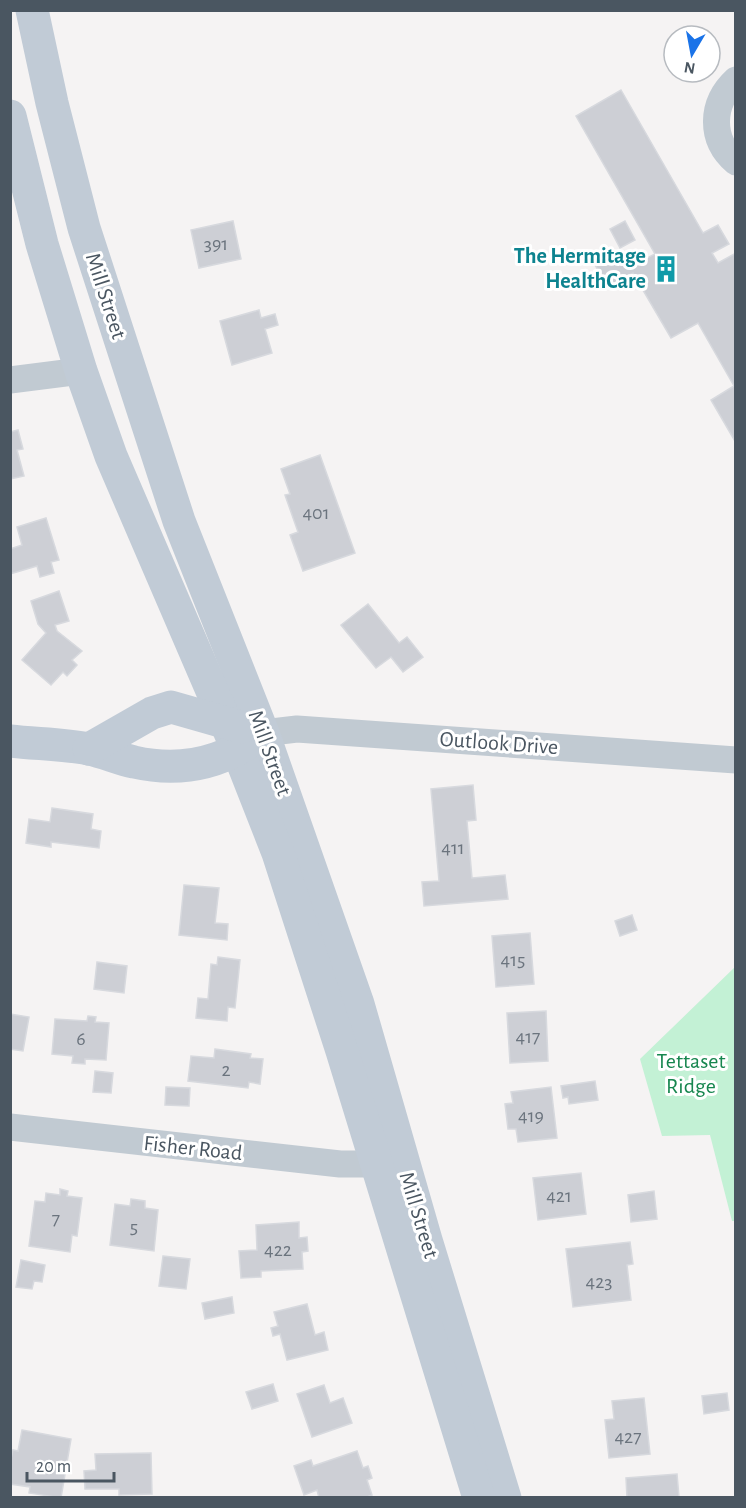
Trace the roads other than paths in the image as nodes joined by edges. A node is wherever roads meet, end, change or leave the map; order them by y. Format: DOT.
graph roads {
  1 [pos="32,10"];
  2 [pos="735,80"];
  3 [pos="10,116"];
  4 [pos="735,162"];
  5 [pos="81,371"];
  6 [pos="10,380"];
  7 [pos="243,735"];
  8 [pos="10,741"];
  9 [pos="89,749"];
  10 [pos="735,760"];
  11 [pos="10,1127"];
  12 [pos="376,1164"];
  13 [pos="479,1497"];
  14 [pos="505,1497"];
  1 -- 7 [label="main road, Mill Street"];
  2 -- 4 [label="street"];
  3 -- 5 [label="main road, Mill Street"];
  5 -- 6 [label="street"];
  5 -- 7 [label="main road, Mill Street"];
  7 -- 9 [label="main road"];
  7 -- 9 [label="main road"];
  7 -- 10 [label="street, Outlook Drive"];
  7 -- 12 [label="main road, Mill Street"];
  7 -- 14 [label="main road, Mill Street"];
  8 -- 9 [label="main road"];
  11 -- 12 [label="street, Fisher Road"];
  12 -- 13 [label="main road, Mill Street"];
}
